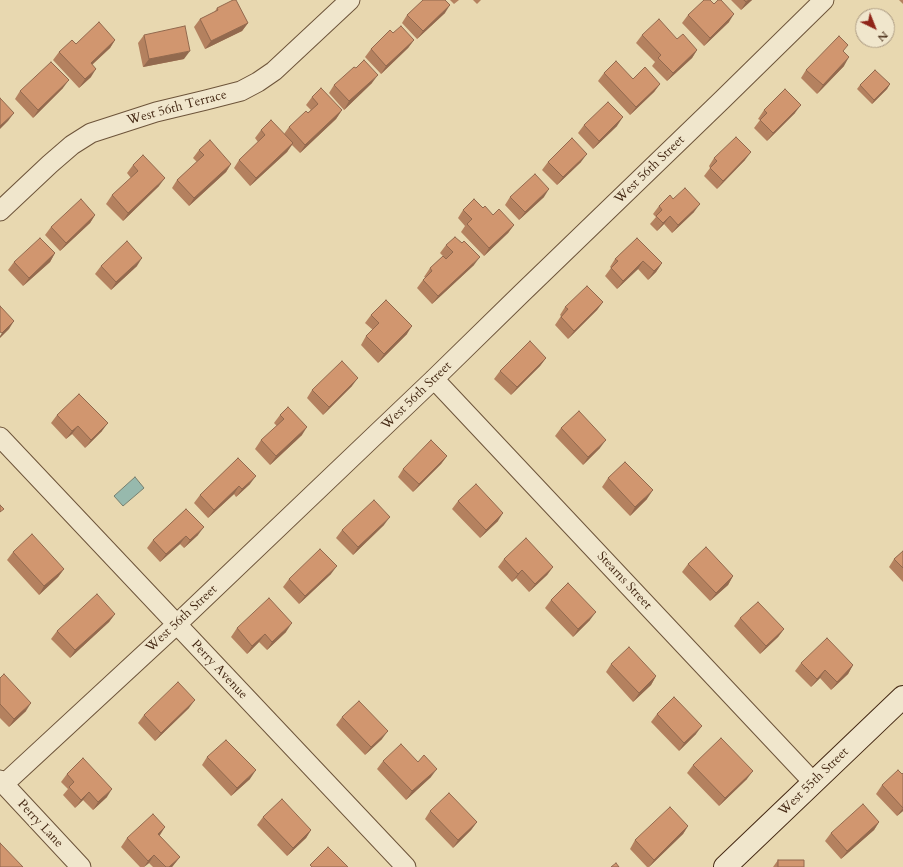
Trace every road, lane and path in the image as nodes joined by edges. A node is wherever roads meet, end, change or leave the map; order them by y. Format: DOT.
graph roads {
  1 [pos="350,0"];
  2 [pos="824,0"];
  3 [pos="0,211"];
  4 [pos="434,380"];
  5 [pos="0,437"];
  6 [pos="176,625"];
  7 [pos="903,697"];
  8 [pos="2,782"];
  9 [pos="814,783"];
  10 [pos="80,867"];
  11 [pos="406,867"];
  12 [pos="725,867"];
  1 -- 3 [label="street, West 56th Terrace"];
  2 -- 4 [label="street, West 56th Street"];
  4 -- 6 [label="street, West 56th Street"];
  4 -- 9 [label="street, Stearns Street"];
  5 -- 6 [label="street, Perry Avenue"];
  6 -- 8 [label="street, West 56th Street"];
  6 -- 11 [label="street, Perry Avenue"];
  7 -- 9 [label="street, West 55th Street"];
  8 -- 10 [label="street, Perry Lane"];
  9 -- 12 [label="street, West 55th Street"];
}
